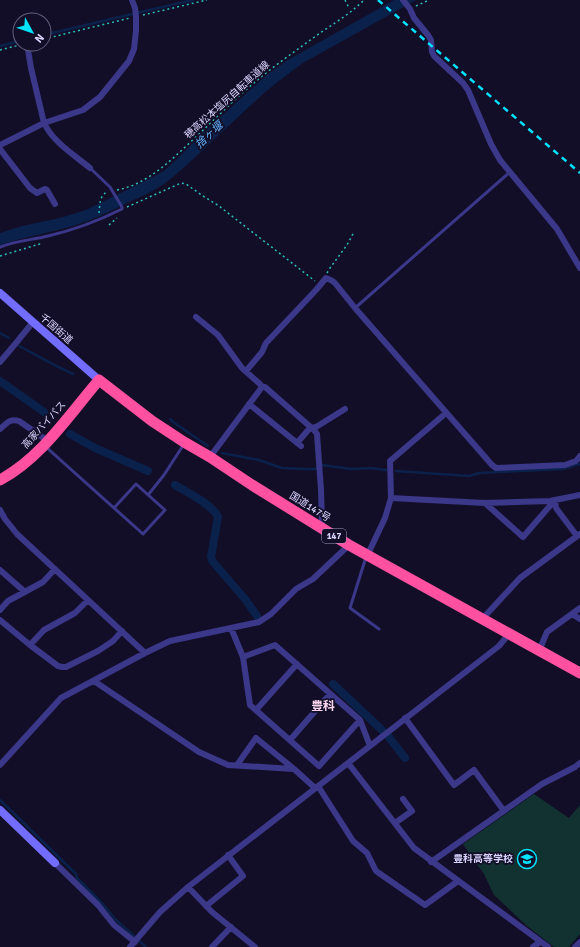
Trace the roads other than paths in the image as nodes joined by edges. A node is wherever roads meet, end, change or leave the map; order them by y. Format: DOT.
graph roads {
  1 [pos="132,0"];
  2 [pos="403,0"];
  3 [pos="27,52"];
  4 [pos="44,123"];
  5 [pos="0,145"];
  6 [pos="0,149"];
  7 [pos="90,168"];
  8 [pos="510,172"];
  9 [pos="55,204"];
  10 [pos="0,247"];
  11 [pos="580,268"];
  12 [pos="0,293"];
  13 [pos="356,308"];
  14 [pos="196,317"];
  15 [pos="33,322"];
  16 [pos="0,362"];
  17 [pos="246,371"];
  18 [pos="99,380"];
  19 [pos="262,387"];
  20 [pos="250,404"];
  21 [pos="345,409"];
  22 [pos="446,413"];
  23 [pos="311,428"];
  24 [pos="0,429"];
  25 [pos="184,442"];
  26 [pos="46,443"];
  27 [pos="580,456"];
  28 [pos="210,457"];
  29 [pos="0,480"];
  30 [pos="148,495"];
  31 [pos="580,495"];
  32 [pos="391,498"];
  33 [pos="555,500"];
  34 [pos="484,503"];
  35 [pos="114,508"];
  36 [pos="0,510"];
  37 [pos="320,527"];
  38 [pos="578,535"];
  39 [pos="349,545"];
  40 [pos="367,556"];
  41 [pos="55,569"];
  42 [pos="0,570"];
  43 [pos="25,592"];
  44 [pos="88,600"];
  45 [pos="580,608"];
  46 [pos="0,610"];
  47 [pos="572,614"];
  48 [pos="580,619"];
  49 [pos="0,620"];
  50 [pos="484,620"];
  51 [pos="231,628"];
  52 [pos="379,629"];
  53 [pos="122,631"];
  54 [pos="509,634"];
  55 [pos="30,645"];
  56 [pos="539,651"];
  57 [pos="145,653"];
  58 [pos="243,657"];
  59 [pos="297,664"];
  60 [pos="580,673"];
  61 [pos="94,681"];
  62 [pos="330,694"];
  63 [pos="256,710"];
  64 [pos="405,718"];
  65 [pos="360,720"];
  66 [pos="290,740"];
  67 [pos="370,746"];
  68 [pos="348,763"];
  69 [pos="580,763"];
  70 [pos="0,765"];
  71 [pos="237,765"];
  72 [pos="294,769"];
  73 [pos="316,787"];
  74 [pos="403,798"];
  75 [pos="0,810"];
  76 [pos="504,811"];
  77 [pos="395,823"];
  78 [pos="228,855"];
  79 [pos="431,862"];
  80 [pos="55,864"];
  81 [pos="458,881"];
  82 [pos="188,887"];
  83 [pos="206,906"];
  84 [pos="231,927"];
  85 [pos="540,942"];
  86 [pos="580,942"];
  87 [pos="133,944"];
  88 [pos="212,947"];
  89 [pos="255,947"];
  90 [pos="533,947"];
  91 [pos="548,947"];
  92 [pos="575,947"];
  1 -- 4 [label="street"];
  2 -- 8 [label="street"];
  3 -- 4 [label="street"];
  4 -- 5 [label="street"];
  4 -- 7 [label="street"];
  6 -- 9 [label="street"];
  7 -- 10 [label="lane"];
  8 -- 11 [label="street"];
  8 -- 13 [label="lane"];
  12 -- 15 [label="main road, 千国街道"];
  13 -- 17 [label="street"];
  13 -- 22 [label="street"];
  14 -- 17 [label="street"];
  15 -- 16 [label="street"];
  15 -- 18 [label="main road, 千国街道"];
  17 -- 19 [label="street"];
  18 -- 25 [label="highway, 国道147号 / 147"];
  18 -- 26 [label="highway, 高家バイパス"];
  19 -- 20 [label="street"];
  19 -- 23 [label="street"];
  20 -- 23 [label="street"];
  20 -- 28 [label="street"];
  21 -- 23 [label="street"];
  22 -- 27 [label="street"];
  22 -- 32 [label="street"];
  23 -- 37 [label="street"];
  24 -- 26 [label="street"];
  25 -- 28 [label="highway, 国道147号 / 147"];
  25 -- 30 [label="lane"];
  26 -- 29 [label="highway, 高家バイパス"];
  26 -- 35 [label="lane"];
  28 -- 37 [label="highway, 国道147号 / 147"];
  30 -- 35 [label="lane"];
  30 -- 35 [label="lane"];
  31 -- 33 [label="street"];
  32 -- 34 [label="street"];
  32 -- 40 [label="street"];
  33 -- 34 [label="street"];
  33 -- 34 [label="street"];
  33 -- 38 [label="street"];
  36 -- 41 [label="street"];
  37 -- 39 [label="highway, 国道147号 / 147"];
  38 -- 50 [label="street"];
  39 -- 40 [label="highway, 国道147号 / 147"];
  39 -- 51 [label="street"];
  40 -- 50 [label="highway, 国道147号 / 147"];
  40 -- 52 [label="lane"];
  41 -- 43 [label="street"];
  41 -- 44 [label="street"];
  42 -- 43 [label="street"];
  43 -- 46 [label="street"];
  44 -- 53 [label="street"];
  44 -- 55 [label="street"];
  45 -- 47 [label="street"];
  47 -- 48 [label="street"];
  47 -- 56 [label="street"];
  49 -- 55 [label="street"];
  50 -- 54 [label="highway, 国道147号 / 147"];
  51 -- 57 [label="street"];
  51 -- 58 [label="street"];
  53 -- 55 [label="street"];
  53 -- 57 [label="street"];
  54 -- 56 [label="highway, 国道147号 / 147"];
  54 -- 64 [label="street"];
  56 -- 60 [label="highway, 国道147号 / 147"];
  57 -- 61 [label="street"];
  58 -- 59 [label="street"];
  58 -- 63 [label="street"];
  59 -- 62 [label="street"];
  59 -- 63 [label="street"];
  61 -- 70 [label="street"];
  61 -- 71 [label="street"];
  62 -- 65 [label="street"];
  62 -- 66 [label="street"];
  63 -- 66 [label="street"];
  64 -- 67 [label="street"];
  64 -- 76 [label="street"];
  65 -- 66 [label="street"];
  65 -- 67 [label="street"];
  67 -- 68 [label="street"];
  68 -- 73 [label="street"];
  68 -- 77 [label="street"];
  69 -- 76 [label="street"];
  71 -- 72 [label="street"];
  71 -- 72 [label="street"];
  72 -- 73 [label="street"];
  73 -- 78 [label="street"];
  73 -- 81 [label="street"];
  74 -- 77 [label="street"];
  75 -- 80 [label="main road"];
  76 -- 79 [label="street"];
  77 -- 79 [label="street"];
  78 -- 82 [label="street"];
  78 -- 83 [label="street"];
  79 -- 81 [label="street"];
  80 -- 87 [label="street"];
  81 -- 85 [label="street"];
  82 -- 83 [label="street"];
  82 -- 87 [label="street"];
  83 -- 84 [label="street"];
  84 -- 88 [label="street"];
  84 -- 89 [label="street"];
  85 -- 90 [label="street"];
  85 -- 91 [label="street"];
  86 -- 92 [label="street"];
}
